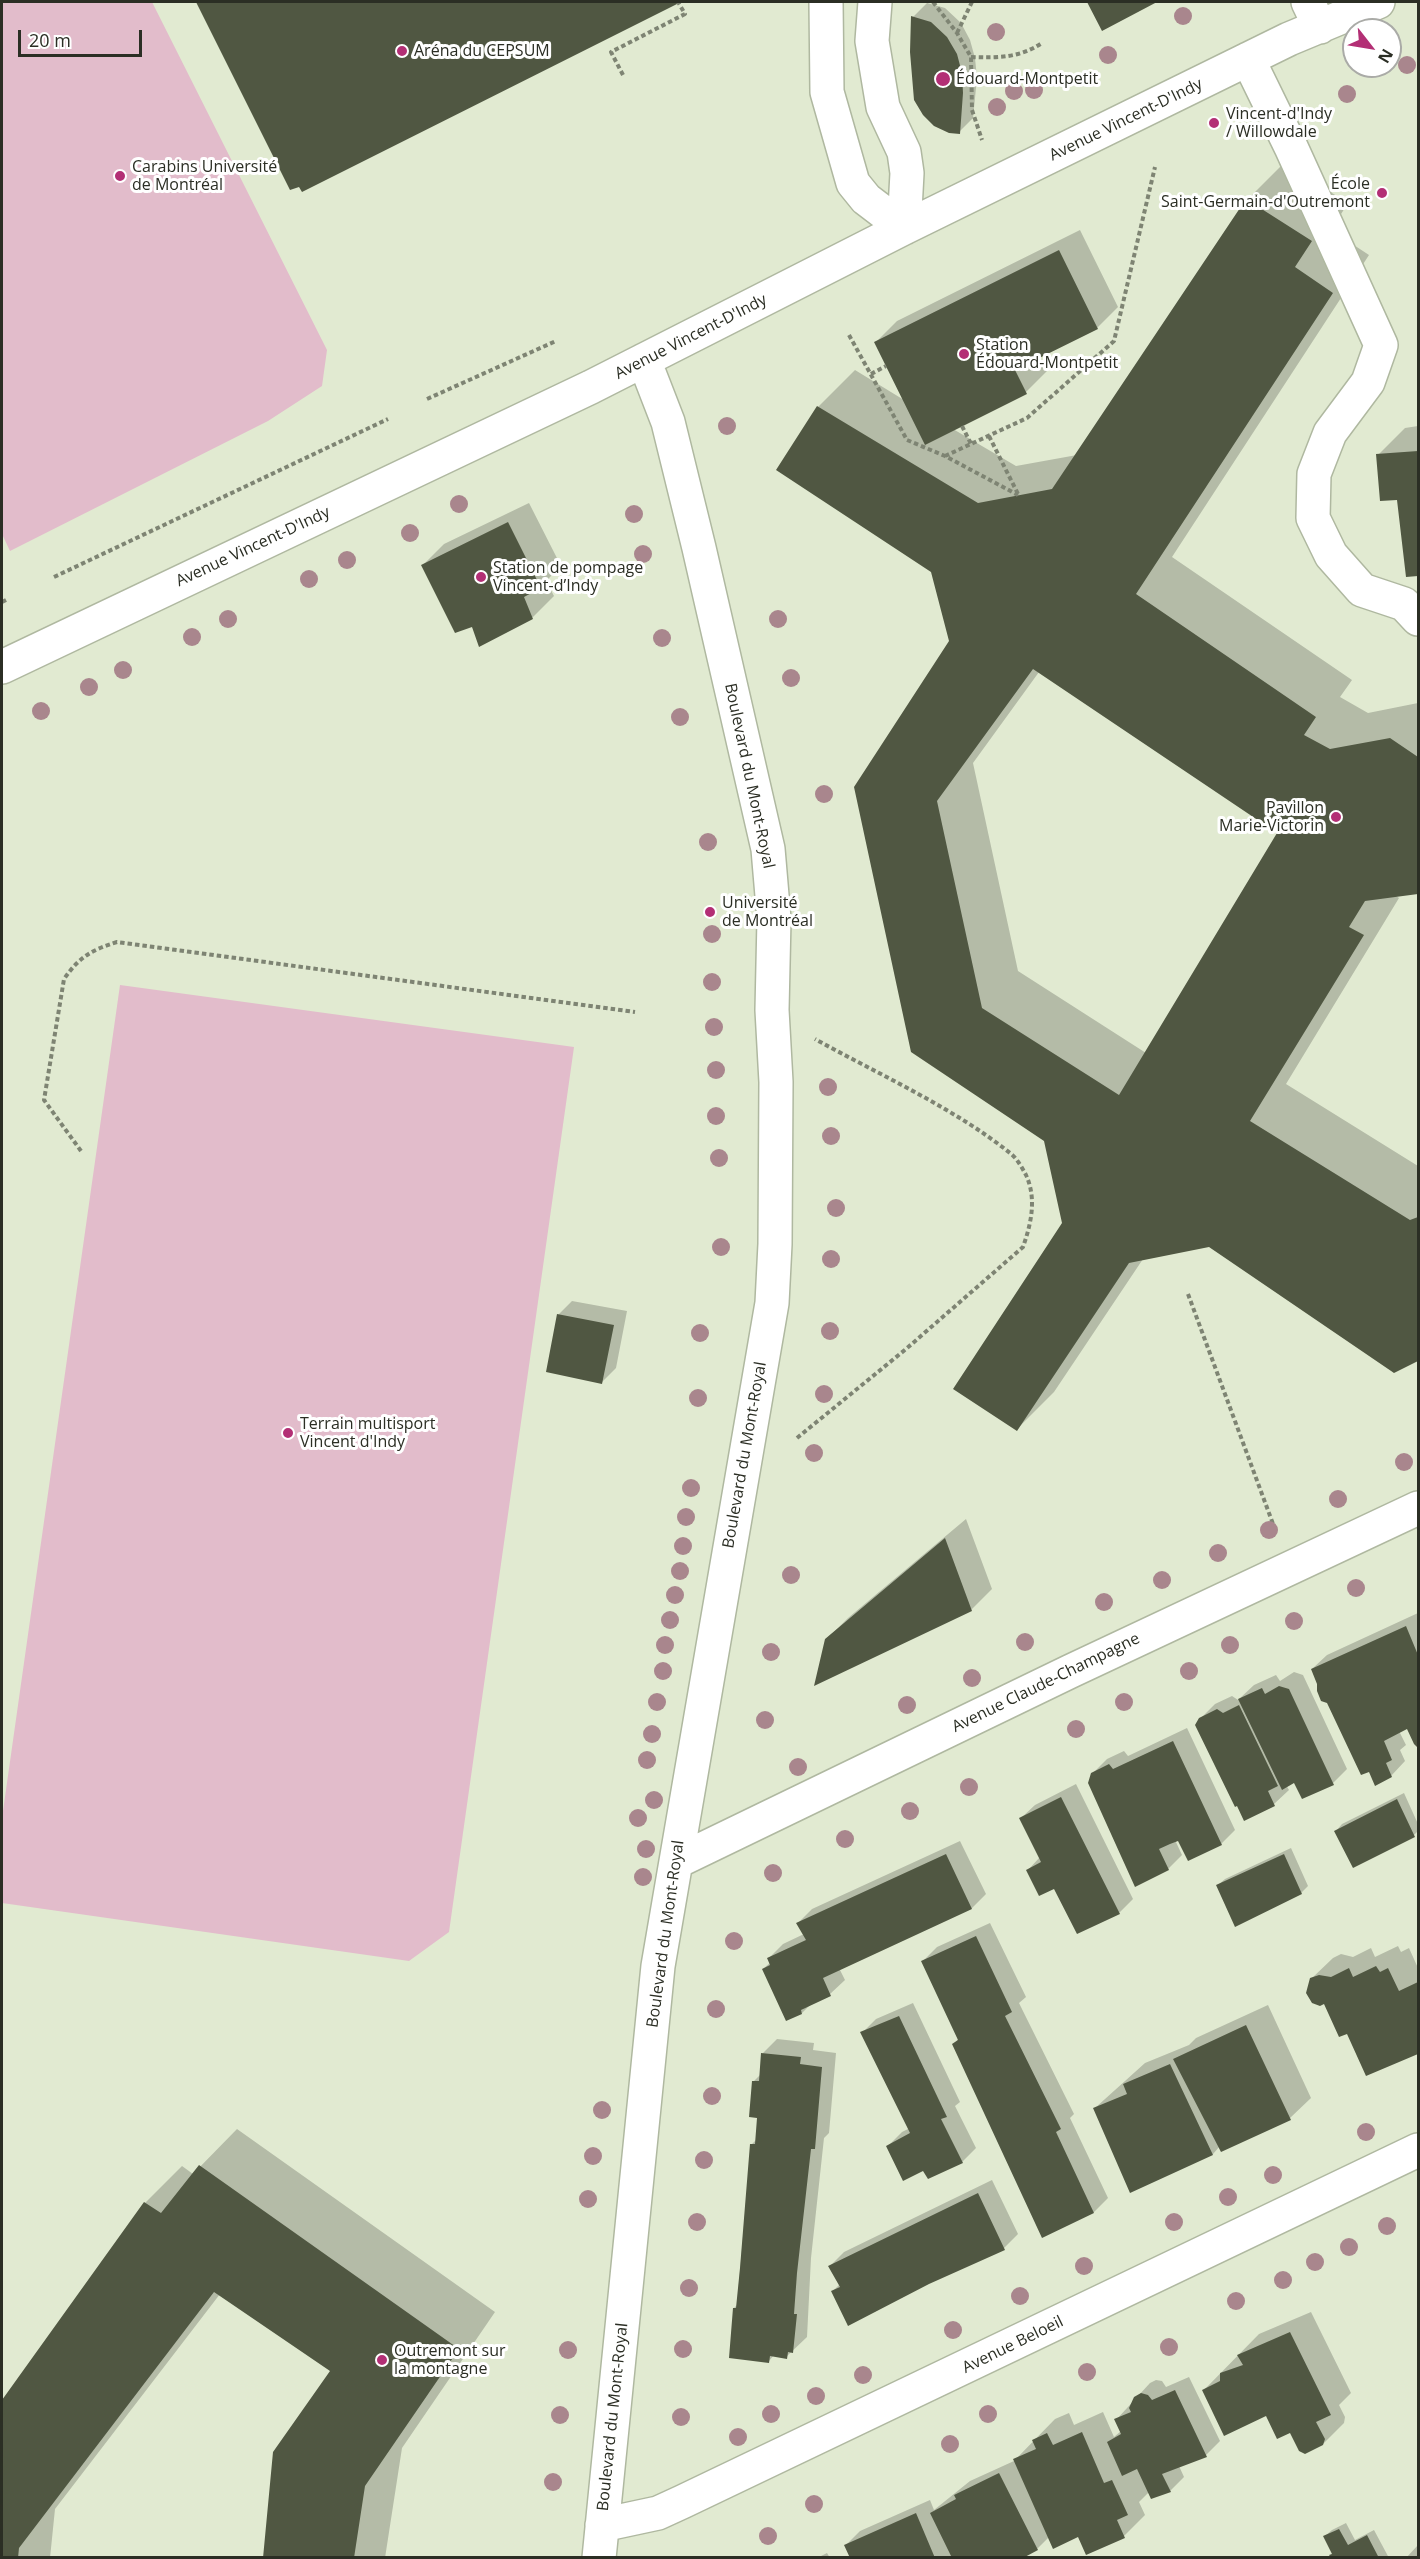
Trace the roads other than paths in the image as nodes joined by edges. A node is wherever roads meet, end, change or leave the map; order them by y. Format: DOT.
graph roads {
  1 [pos="826,2"];
  2 [pos="875,2"];
  3 [pos="1378,2"];
  4 [pos="1314,14"];
  5 [pos="1248,59"];
  6 [pos="904,228"];
  7 [pos="644,360"];
  8 [pos="1419,619"];
  9 [pos="2,667"];
  10 [pos="1419,1509"];
  11 [pos="676,1862"];
  12 [pos="1419,2150"];
  13 [pos="602,2525"];
  14 [pos="599,2558"];
  1 -- 6 [label="street"];
  2 -- 6 [label="street"];
  3 -- 4 [label="street, Avenue Vincent-D'Indy"];
  4 -- 5 [label="street, Avenue Vincent-D'Indy"];
  5 -- 6 [label="street, Avenue Vincent-D'Indy"];
  5 -- 8 [label="street"];
  6 -- 7 [label="street, Avenue Vincent-D'Indy"];
  7 -- 9 [label="street, Avenue Vincent-D'Indy"];
  7 -- 11 [label="street, Boulevard du Mont-Royal"];
  10 -- 11 [label="street, Avenue Claude-Champagne"];
  11 -- 13 [label="street, Boulevard du Mont-Royal"];
  12 -- 13 [label="street, Avenue Beloeil"];
  13 -- 14 [label="street, Boulevard du Mont-Royal"];
}
